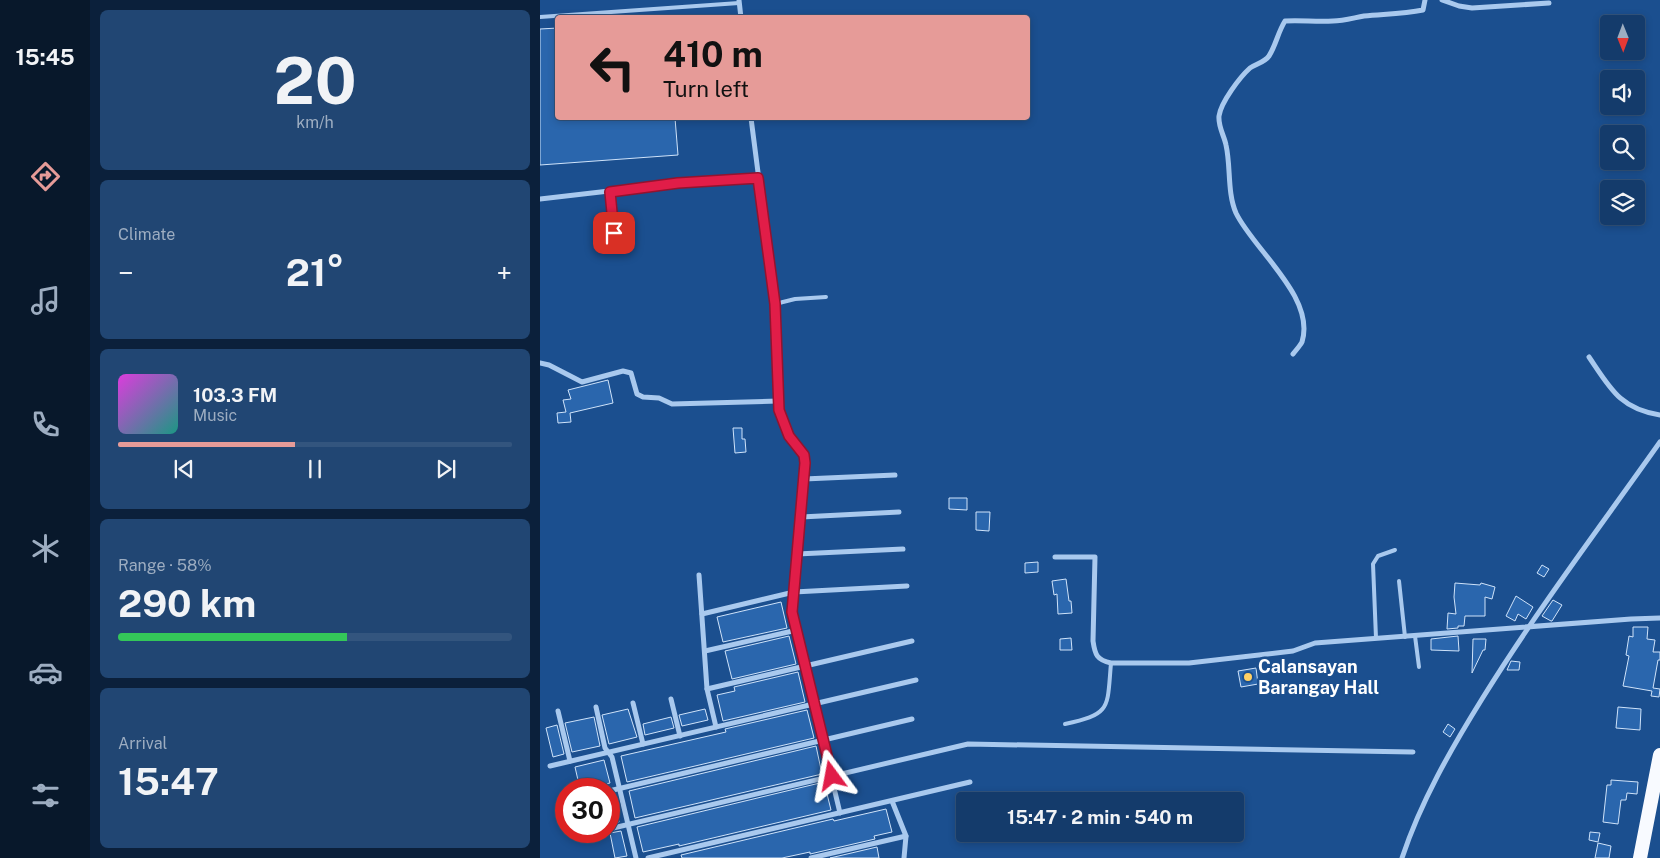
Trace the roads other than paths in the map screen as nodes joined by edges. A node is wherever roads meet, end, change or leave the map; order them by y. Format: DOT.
graph roads {
  1 [pos="1425,0"];
  2 [pos="1442,0"];
  3 [pos="739,1"];
  4 [pos="1549,3"];
  5 [pos="575,15"];
  6 [pos="741,15"];
  7 [pos="555,17"];
  8 [pos="540,18"];
  9 [pos="751,120"];
  10 [pos="758,178"];
  11 [pos="610,192"];
  12 [pos="540,199"];
  13 [pos="614,233"];
  14 [pos="826,297"];
  15 [pos="775,304"];
  16 [pos="1293,354"];
  17 [pos="1589,357"];
  18 [pos="540,363"];
  19 [pos="778,401"];
  20 [pos="1660,415"];
  21 [pos="1660,442"];
  22 [pos="895,474"];
  23 [pos="804,479"];
  24 [pos="899,512"];
  25 [pos="801,517"];
  26 [pos="903,549"];
  27 [pos="1395,550"];
  28 [pos="797,554"];
  29 [pos="1055,557"];
  30 [pos="699,575"];
  31 [pos="1399,581"];
  32 [pos="907,586"];
  33 [pos="794,592"];
  34 [pos="702,614"];
  35 [pos="1660,618"];
  36 [pos="1528,628"];
  37 [pos="796,630"];
  38 [pos="1415,636"];
  39 [pos="1404,637"];
  40 [pos="1376,638"];
  41 [pos="912,641"];
  42 [pos="705,652"];
  43 [pos="1111,663"];
  44 [pos="805,666"];
  45 [pos="1419,667"];
  46 [pos="916,680"];
  47 [pos="707,689"];
  48 [pos="671,699"];
  49 [pos="633,703"];
  50 [pos="814,704"];
  51 [pos="596,707"];
  52 [pos="558,711"];
  53 [pos="912,719"];
  54 [pos="1065,724"];
  55 [pos="716,727"];
  56 [pos="680,736"];
  57 [pos="823,740"];
  58 [pos="643,744"];
  59 [pos="609,752"];
  60 [pos="1413,752"];
  61 [pos="1660,755"];
  62 [pos="570,761"];
  63 [pos="550,766"];
  64 [pos="1658,772"];
  65 [pos="832,776"];
  66 [pos="617,778"];
  67 [pos="970,782"];
  68 [pos="620,788"];
  69 [pos="892,800"];
  70 [pos="840,813"];
  71 [pos="628,824"];
  72 [pos="620,826"];
  73 [pos="906,836"];
  74 [pos="636,858"];
  75 [pos="648,858"];
  76 [pos="811,858"];
  77 [pos="904,858"];
  78 [pos="1402,858"];
  79 [pos="1640,858"];
  1 -- 16 [label="street"];
  2 -- 4 [label="street"];
  3 -- 5 [label="lane"];
  3 -- 6 [label="street"];
  7 -- 8 [label="lane"];
  9 -- 10 [label="street"];
  10 -- 11 [label="street"];
  10 -- 15 [label="street"];
  11 -- 12 [label="street"];
  11 -- 13 [label="lane"];
  14 -- 15 [label="lane"];
  15 -- 19 [label="street"];
  17 -- 20 [label="street"];
  18 -- 19 [label="street"];
  19 -- 23 [label="street"];
  21 -- 36 [label="street"];
  22 -- 23 [label="street"];
  23 -- 25 [label="street"];
  24 -- 25 [label="street"];
  25 -- 28 [label="street"];
  26 -- 28 [label="street"];
  27 -- 40 [label="lane"];
  28 -- 33 [label="street"];
  29 -- 43 [label="street"];
  30 -- 34 [label="street"];
  31 -- 39 [label="lane"];
  32 -- 33 [label="street"];
  33 -- 34 [label="street"];
  33 -- 37 [label="street"];
  34 -- 42 [label="street"];
  35 -- 36 [label="street"];
  36 -- 38 [label="street"];
  36 -- 78 [label="street"];
  37 -- 42 [label="street"];
  37 -- 44 [label="street"];
  38 -- 39 [label="street"];
  38 -- 45 [label="lane"];
  39 -- 40 [label="street"];
  40 -- 43 [label="street"];
  41 -- 44 [label="street"];
  42 -- 47 [label="street"];
  43 -- 54 [label="lane"];
  44 -- 47 [label="street"];
  44 -- 50 [label="street"];
  46 -- 50 [label="street"];
  47 -- 55 [label="street"];
  48 -- 56 [label="street"];
  49 -- 58 [label="street"];
  50 -- 55 [label="street"];
  50 -- 57 [label="street"];
  51 -- 59 [label="street"];
  52 -- 62 [label="street"];
  53 -- 57 [label="street"];
  55 -- 56 [label="street"];
  56 -- 58 [label="street"];
  57 -- 65 [label="street"];
  57 -- 68 [label="street"];
  58 -- 59 [label="street"];
  59 -- 62 [label="street"];
  59 -- 66 [label="street"];
  60 -- 65 [label="street"];
  61 -- 64 [label="highway"];
  62 -- 63 [label="street"];
  64 -- 79 [label="highway"];
  65 -- 70 [label="street"];
  65 -- 71 [label="street"];
  67 -- 69 [label="street"];
  68 -- 71 [label="street"];
  69 -- 70 [label="street"];
  69 -- 73 [label="street"];
  70 -- 75 [label="street"];
  71 -- 72 [label="street"];
  71 -- 74 [label="street"];
  73 -- 76 [label="street"];
  73 -- 77 [label="street"];
}
